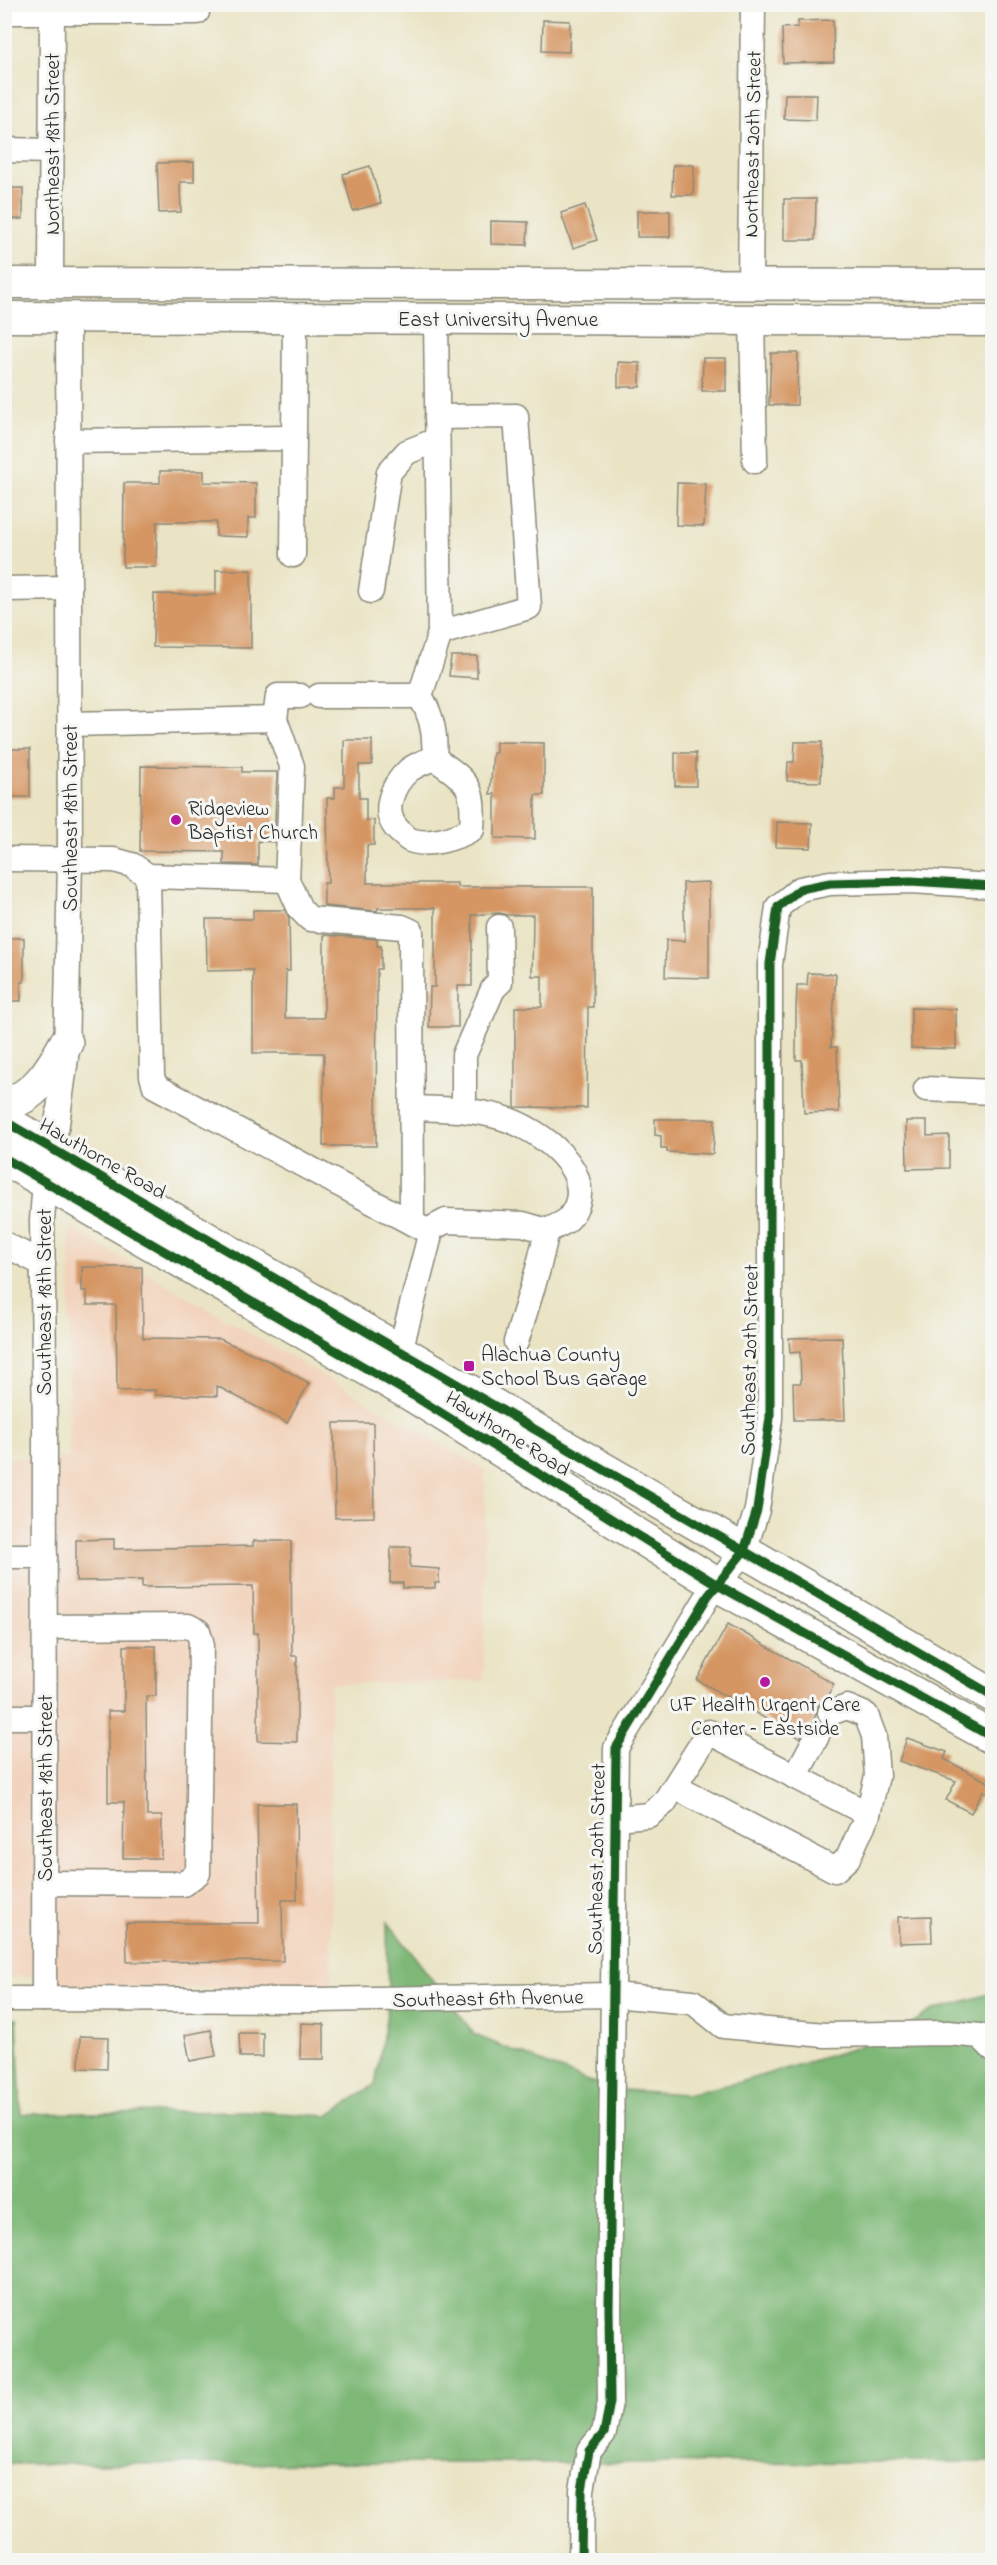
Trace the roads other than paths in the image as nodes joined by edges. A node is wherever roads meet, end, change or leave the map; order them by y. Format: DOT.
graph roads {
  1 [pos="753,4"];
  2 [pos="197,8"];
  3 [pos="52,9"];
  4 [pos="4,12"];
  5 [pos="4,150"];
  6 [pos="52,151"];
  7 [pos="4,283"];
  8 [pos="51,283"];
  9 [pos="433,284"];
  10 [pos="750,284"];
  11 [pos="993,285"];
  12 [pos="4,317"];
  13 [pos="69,318"];
  14 [pos="295,319"];
  15 [pos="436,319"];
  16 [pos="752,320"];
  17 [pos="993,321"];
  18 [pos="437,429"];
  19 [pos="292,438"];
  20 [pos="68,441"];
  21 [pos="755,461"];
  22 [pos="293,555"];
  23 [pos="69,588"];
  24 [pos="4,589"];
  25 [pos="371,591"];
  26 [pos="440,633"];
  27 [pos="420,696"];
  28 [pos="275,719"];
  29 [pos="71,724"];
  30 [pos="434,758"];
  31 [pos="4,859"];
  32 [pos="70,859"];
  33 [pos="148,876"];
  34 [pos="287,880"];
  35 [pos="993,886"];
  36 [pos="500,927"];
  37 [pos="66,1043"];
  38 [pos="926,1089"];
  39 [pos="993,1092"];
  40 [pos="4,1104"];
  41 [pos="412,1108"];
  42 [pos="464,1110"];
  43 [pos="4,1121"];
  44 [pos="4,1144"];
  45 [pos="51,1149"];
  46 [pos="4,1158"];
  47 [pos="45,1181"];
  48 [pos="419,1227"];
  49 [pos="547,1231"];
  50 [pos="5,1246"];
  51 [pos="43,1264"];
  52 [pos="516,1342"];
  53 [pos="400,1351"];
  54 [pos="744,1551"];
  55 [pos="4,1556"];
  56 [pos="45,1556"];
  57 [pos="716,1584"];
  58 [pos="45,1628"];
  59 [pos="993,1695"];
  60 [pos="830,1713"];
  61 [pos="4,1717"];
  62 [pos="45,1718"];
  63 [pos="817,1736"];
  64 [pos="993,1737"];
  65 [pos="795,1777"];
  66 [pos="675,1787"];
  67 [pos="868,1814"];
  68 [pos="616,1818"];
  69 [pos="45,1883"];
  70 [pos="612,1995"];
  71 [pos="4,1999"];
  72 [pos="44,2000"];
  73 [pos="993,2048"];
  74 [pos="581,2560"];
  1 -- 10 [label="street, Northeast 20th Street"];
  2 -- 3 [label="street"];
  3 -- 4 [label="street"];
  3 -- 6 [label="street, Northeast 18th Street"];
  5 -- 6 [label="street"];
  6 -- 8 [label="street, Northeast 18th Street"];
  7 -- 8 [label="main road, East University Avenue"];
  8 -- 9 [label="main road, East University Avenue"];
  8 -- 13 [label="main road"];
  9 -- 10 [label="main road, East University Avenue"];
  9 -- 15 [label="main road"];
  10 -- 11 [label="main road, East University Avenue"];
  10 -- 16 [label="main road"];
  12 -- 13 [label="main road, East University Avenue"];
  13 -- 14 [label="main road, East University Avenue"];
  13 -- 20 [label="street, Southeast 18th Street"];
  14 -- 15 [label="main road, East University Avenue"];
  14 -- 19 [label="street"];
  15 -- 16 [label="main road, East University Avenue"];
  15 -- 18 [label="street"];
  16 -- 17 [label="main road, East University Avenue"];
  16 -- 21 [label="street"];
  18 -- 25 [label="street"];
  18 -- 26 [label="street"];
  18 -- 26 [label="street"];
  19 -- 20 [label="street"];
  19 -- 22 [label="street"];
  20 -- 23 [label="street, Southeast 18th Street"];
  23 -- 24 [label="street"];
  23 -- 29 [label="street, Southeast 18th Street"];
  26 -- 27 [label="street"];
  27 -- 28 [label="street"];
  27 -- 30 [label="street"];
  28 -- 29 [label="street"];
  28 -- 34 [label="street"];
  29 -- 32 [label="street, Southeast 18th Street"];
  31 -- 32 [label="street"];
  32 -- 33 [label="street"];
  32 -- 37 [label="street, Southeast 18th Street"];
  33 -- 34 [label="street"];
  33 -- 48 [label="street"];
  34 -- 41 [label="street"];
  35 -- 54 [label="street, Southeast 20th Street"];
  36 -- 42 [label="street"];
  37 -- 40 [label="highway"];
  37 -- 45 [label="street, Southeast 18th Street"];
  38 -- 39 [label="street"];
  41 -- 42 [label="street"];
  41 -- 48 [label="street"];
  42 -- 49 [label="street"];
  43 -- 45 [label="highway, Hawthorne Road"];
  44 -- 45 [label="street"];
  45 -- 47 [label="street, Southeast 18th Street"];
  45 -- 53 [label="highway, Hawthorne Road"];
  46 -- 47 [label="highway, Hawthorne Road"];
  47 -- 51 [label="street, Southeast 18th Street"];
  47 -- 57 [label="highway, Hawthorne Road"];
  48 -- 49 [label="street"];
  48 -- 53 [label="street"];
  49 -- 52 [label="street"];
  50 -- 51 [label="street"];
  51 -- 56 [label="street, Southeast 18th Street"];
  53 -- 54 [label="highway, Hawthorne Road"];
  54 -- 57 [label="street, Southeast 20th Street"];
  54 -- 59 [label="highway, Hawthorne Road"];
  55 -- 56 [label="street"];
  56 -- 58 [label="street, Southeast 18th Street"];
  57 -- 64 [label="highway, Hawthorne Road"];
  57 -- 68 [label="street, Southeast 20th Street"];
  58 -- 62 [label="street, Southeast 18th Street"];
  58 -- 69 [label="street"];
  60 -- 67 [label="street"];
  61 -- 62 [label="street"];
  62 -- 69 [label="street, Southeast 18th Street"];
  63 -- 65 [label="street"];
  65 -- 66 [label="street"];
  65 -- 67 [label="street"];
  66 -- 67 [label="street"];
  66 -- 68 [label="street"];
  68 -- 70 [label="street, Southeast 20th Street"];
  69 -- 72 [label="street, Southeast 18th Street"];
  70 -- 72 [label="street, Southeast 6th Avenue"];
  70 -- 73 [label="street, Southeast 6th Avenue"];
  70 -- 74 [label="street, Southeast 20th Street"];
  71 -- 72 [label="street, Southeast 6th Avenue"];
}
